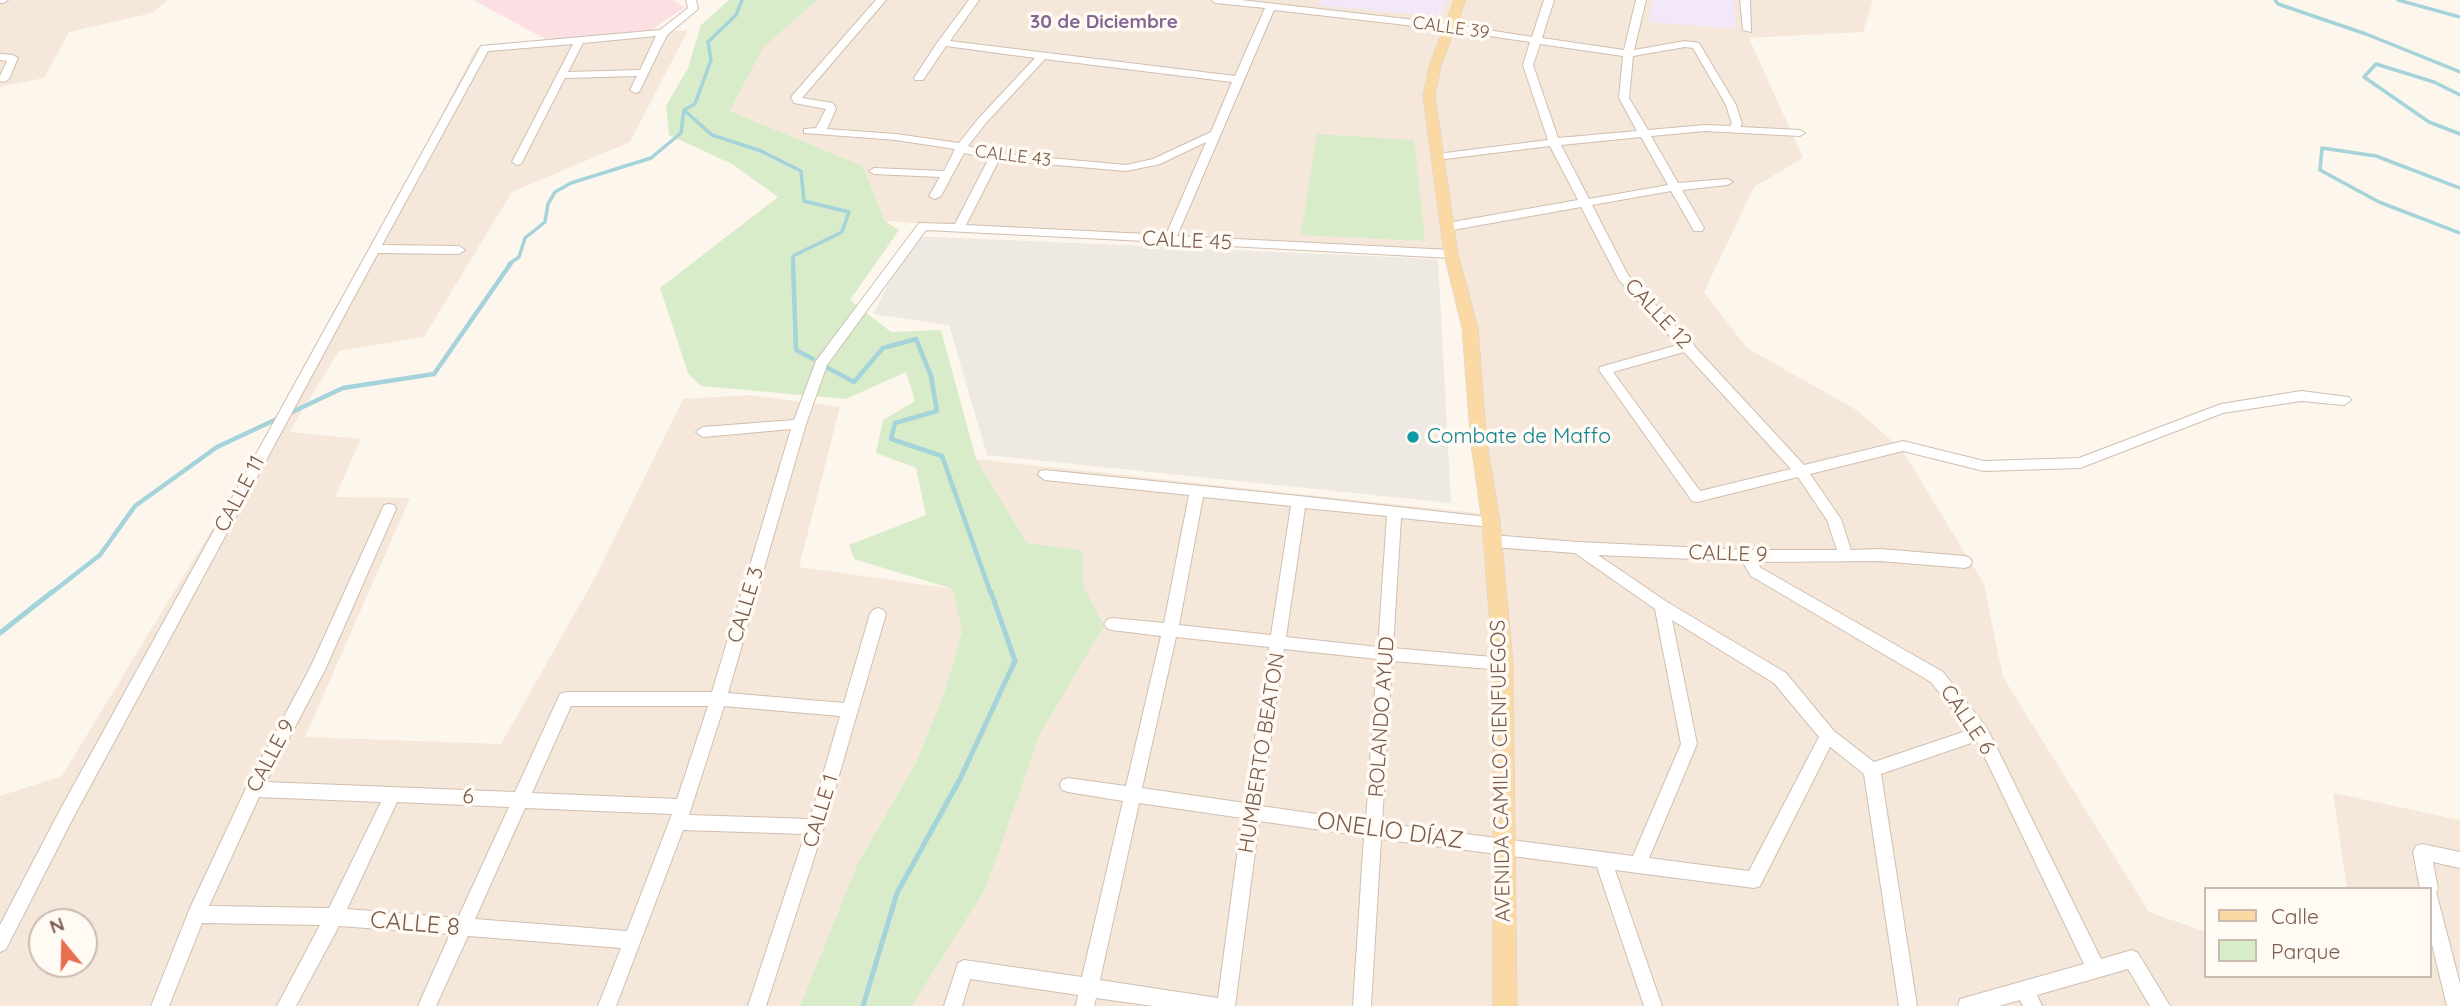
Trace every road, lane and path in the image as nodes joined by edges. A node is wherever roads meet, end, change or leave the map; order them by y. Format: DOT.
graph roads {
  1 [pos="691,0"];
  2 [pos="881,0"];
  3 [pos="974,0"];
  4 [pos="1216,0"];
  5 [pos="1313,0"];
  6 [pos="1460,0"];
  7 [pos="1549,0"];
  8 [pos="1641,0"];
  9 [pos="1745,0"];
  10 [pos="1270,7"];
  11 [pos="1309,11"];
  12 [pos="1450,27"];
  13 [pos="1748,30"];
  14 [pos="663,33"];
  15 [pos="580,39"];
  16 [pos="1535,41"];
  17 [pos="942,43"];
  18 [pos="1628,54"];
  19 [pos="1042,56"];
  20 [pos="0,57"];
  21 [pos="642,73"];
  22 [pos="561,75"];
  23 [pos="919,78"];
  24 [pos="4,79"];
  25 [pos="1240,80"];
  26 [pos="635,90"];
  27 [pos="1734,128"];
  28 [pos="1800,133"];
  29 [pos="1213,135"];
  30 [pos="1644,135"];
  31 [pos="1554,142"];
  32 [pos="962,147"];
  33 [pos="995,156"];
  34 [pos="1437,157"];
  35 [pos="517,162"];
  36 [pos="874,172"];
  37 [pos="946,174"];
  38 [pos="1727,182"];
  39 [pos="1673,187"];
  40 [pos="935,195"];
  41 [pos="1584,202"];
  42 [pos="923,226"];
  43 [pos="1447,227"];
  44 [pos="959,228"];
  45 [pos="1699,228"];
  46 [pos="1170,241"];
  47 [pos="373,249"];
  48 [pos="459,250"];
  49 [pos="1451,254"];
  50 [pos="1689,346"];
  51 [pos="2344,401"];
  52 [pos="799,424"];
  53 [pos="703,432"];
  54 [pos="1801,471"];
  55 [pos="1045,475"];
  56 [pos="1198,491"];
  57 [pos="1299,501"];
  58 [pos="389,509"];
  59 [pos="1394,511"];
  60 [pos="1491,522"];
  61 [pos="1492,541"];
  62 [pos="1578,548"];
  63 [pos="1746,556"];
  64 [pos="1846,556"];
  65 [pos="1965,562"];
  66 [pos="1662,607"];
  67 [pos="877,614"];
  68 [pos="1112,624"];
  69 [pos="1170,630"];
  70 [pos="1279,642"];
  71 [pos="1386,654"];
  72 [pos="1503,664"];
  73 [pos="718,699"];
  74 [pos="851,710"];
  75 [pos="1981,733"];
  76 [pos="1828,736"];
  77 [pos="1872,770"];
  78 [pos="1068,785"];
  79 [pos="254,789"];
  80 [pos="393,794"];
  81 [pos="1132,795"];
  82 [pos="522,798"];
  83 [pos="1252,810"];
  84 [pos="680,814"];
  85 [pos="816,827"];
  86 [pos="1374,830"];
  87 [pos="1504,847"];
  88 [pos="1603,859"];
  89 [pos="2460,860"];
  90 [pos="1638,865"];
  91 [pos="2428,887"];
  92 [pos="2432,906"];
  93 [pos="195,914"];
  94 [pos="334,917"];
  95 [pos="461,928"];
  96 [pos="634,940"];
  97 [pos="0,943"];
  98 [pos="2096,969"];
  99 [pos="1087,998"];
  100 [pos="2029,998"];
  101 [pos="160,1006"];
  102 [pos="286,1006"];
  103 [pos="427,1006"];
  104 [pos="607,1006"];
  105 [pos="757,1006"];
  106 [pos="953,1006"];
  107 [pos="1216,1006"];
  108 [pos="1226,1006"];
  109 [pos="1362,1006"];
  110 [pos="1505,1006"];
  111 [pos="1653,1006"];
  112 [pos="1908,1006"];
  113 [pos="1967,1006"];
  114 [pos="2161,1006"];
  115 [pos="2456,1006"];
  1 -- 14 [label="street"];
  2 -- 32 [label="street, CALLE 43"];
  3 -- 17 [label="street"];
  4 -- 10 [label="street, CALLE 39"];
  5 -- 11 [label="street"];
  6 -- 12 [label="main road, AVENIDA CAMILO CIENFUEGOS"];
  7 -- 16 [label="street, CALLE 12"];
  8 -- 18 [label="street"];
  9 -- 13 [label="street"];
  10 -- 11 [label="street, CALLE 39"];
  10 -- 25 [label="street"];
  11 -- 12 [label="street, CALLE 39"];
  12 -- 16 [label="street, CALLE 39"];
  12 -- 34 [label="main road, AVENIDA CAMILO CIENFUEGOS"];
  14 -- 15 [label="street"];
  14 -- 21 [label="street"];
  15 -- 22 [label="street"];
  15 -- 47 [label="street, CALLE 11"];
  16 -- 18 [label="street, CALLE 39"];
  16 -- 31 [label="street, CALLE 12"];
  17 -- 19 [label="street"];
  17 -- 23 [label="street"];
  18 -- 27 [label="street, CALLE 39"];
  18 -- 30 [label="street"];
  19 -- 25 [label="street"];
  19 -- 32 [label="street"];
  20 -- 24 [label="street"];
  21 -- 22 [label="street"];
  21 -- 26 [label="street"];
  22 -- 35 [label="street"];
  25 -- 29 [label="street"];
  27 -- 28 [label="street"];
  27 -- 30 [label="street"];
  29 -- 33 [label="street, CALLE 43"];
  29 -- 46 [label="street"];
  30 -- 31 [label="street"];
  30 -- 39 [label="street"];
  31 -- 34 [label="street"];
  31 -- 41 [label="street, CALLE 12"];
  32 -- 33 [label="street, CALLE 43"];
  32 -- 37 [label="street"];
  33 -- 44 [label="street"];
  34 -- 43 [label="main road, AVENIDA CAMILO CIENFUEGOS"];
  36 -- 37 [label="street"];
  37 -- 40 [label="street"];
  38 -- 39 [label="street"];
  39 -- 41 [label="street"];
  39 -- 45 [label="street"];
  41 -- 43 [label="street"];
  41 -- 50 [label="street, CALLE 12"];
  42 -- 44 [label="street, CALLE 45"];
  42 -- 52 [label="street, CALLE 3"];
  43 -- 49 [label="main road, AVENIDA CAMILO CIENFUEGOS"];
  44 -- 46 [label="street, CALLE 45"];
  46 -- 49 [label="street, CALLE 45"];
  47 -- 48 [label="street"];
  47 -- 97 [label="street, CALLE 11"];
  49 -- 60 [label="main road, AVENIDA CAMILO CIENFUEGOS"];
  50 -- 54 [label="street, CALLE 12"];
  50 -- 54 [label="street"];
  51 -- 54 [label="street"];
  52 -- 53 [label="street"];
  52 -- 73 [label="street, CALLE 3"];
  54 -- 64 [label="street, CALLE 12"];
  55 -- 56 [label="street"];
  56 -- 57 [label="street"];
  56 -- 69 [label="street"];
  57 -- 59 [label="street"];
  57 -- 70 [label="street, HUMBERTO BEATON"];
  58 -- 79 [label="street, CALLE 9"];
  59 -- 60 [label="street"];
  59 -- 71 [label="street, ROLANDO AYUD"];
  60 -- 61 [label="main road, AVENIDA CAMILO CIENFUEGOS"];
  61 -- 62 [label="street, CALLE 9"];
  61 -- 72 [label="main road, AVENIDA CAMILO CIENFUEGOS"];
  62 -- 63 [label="street, CALLE 9"];
  62 -- 66 [label="street"];
  63 -- 64 [label="street, CALLE 9"];
  63 -- 75 [label="street, CALLE 6"];
  64 -- 65 [label="street, CALLE 9"];
  66 -- 76 [label="street"];
  66 -- 90 [label="street"];
  67 -- 74 [label="street, CALLE 1"];
  68 -- 69 [label="street"];
  69 -- 70 [label="street"];
  69 -- 81 [label="street"];
  70 -- 71 [label="street"];
  70 -- 83 [label="street, HUMBERTO BEATON"];
  71 -- 72 [label="street"];
  71 -- 86 [label="street, ROLANDO AYUD"];
  72 -- 87 [label="main road, AVENIDA CAMILO CIENFUEGOS"];
  73 -- 74 [label="street"];
  73 -- 82 [label="street"];
  73 -- 84 [label="street, CALLE 3"];
  74 -- 85 [label="street, CALLE 1"];
  75 -- 77 [label="street"];
  75 -- 98 [label="street, CALLE 6"];
  76 -- 77 [label="street"];
  76 -- 90 [label="street, ONELIO DÍAZ"];
  77 -- 112 [label="street"];
  78 -- 81 [label="street, ONELIO DÍAZ"];
  79 -- 80 [label="street, 6"];
  79 -- 93 [label="street, CALLE 9"];
  80 -- 82 [label="street, 6"];
  80 -- 94 [label="street"];
  81 -- 83 [label="street, ONELIO DÍAZ"];
  81 -- 99 [label="street"];
  82 -- 84 [label="street, 6"];
  82 -- 95 [label="street"];
  83 -- 86 [label="street, ONELIO DÍAZ"];
  83 -- 108 [label="street, HUMBERTO BEATON"];
  84 -- 85 [label="street, 6"];
  84 -- 96 [label="street, CALLE 3"];
  85 -- 105 [label="street, CALLE 1"];
  86 -- 87 [label="street, ONELIO DÍAZ"];
  86 -- 109 [label="street, ROLANDO AYUD"];
  87 -- 88 [label="street, ONELIO DÍAZ"];
  87 -- 110 [label="main road, AVENIDA CAMILO CIENFUEGOS"];
  88 -- 90 [label="street, ONELIO DÍAZ"];
  88 -- 111 [label="street"];
  89 -- 91 [label="street"];
  92 -- 115 [label="street"];
  93 -- 94 [label="street, CALLE 8"];
  93 -- 101 [label="street, CALLE 9"];
  94 -- 95 [label="street, CALLE 8"];
  94 -- 102 [label="street"];
  95 -- 96 [label="street, CALLE 8"];
  95 -- 103 [label="street"];
  96 -- 104 [label="street, CALLE 3"];
  98 -- 100 [label="street"];
  98 -- 114 [label="street"];
  99 -- 106 [label="street"];
  99 -- 107 [label="street"];
  100 -- 113 [label="street"];
}
